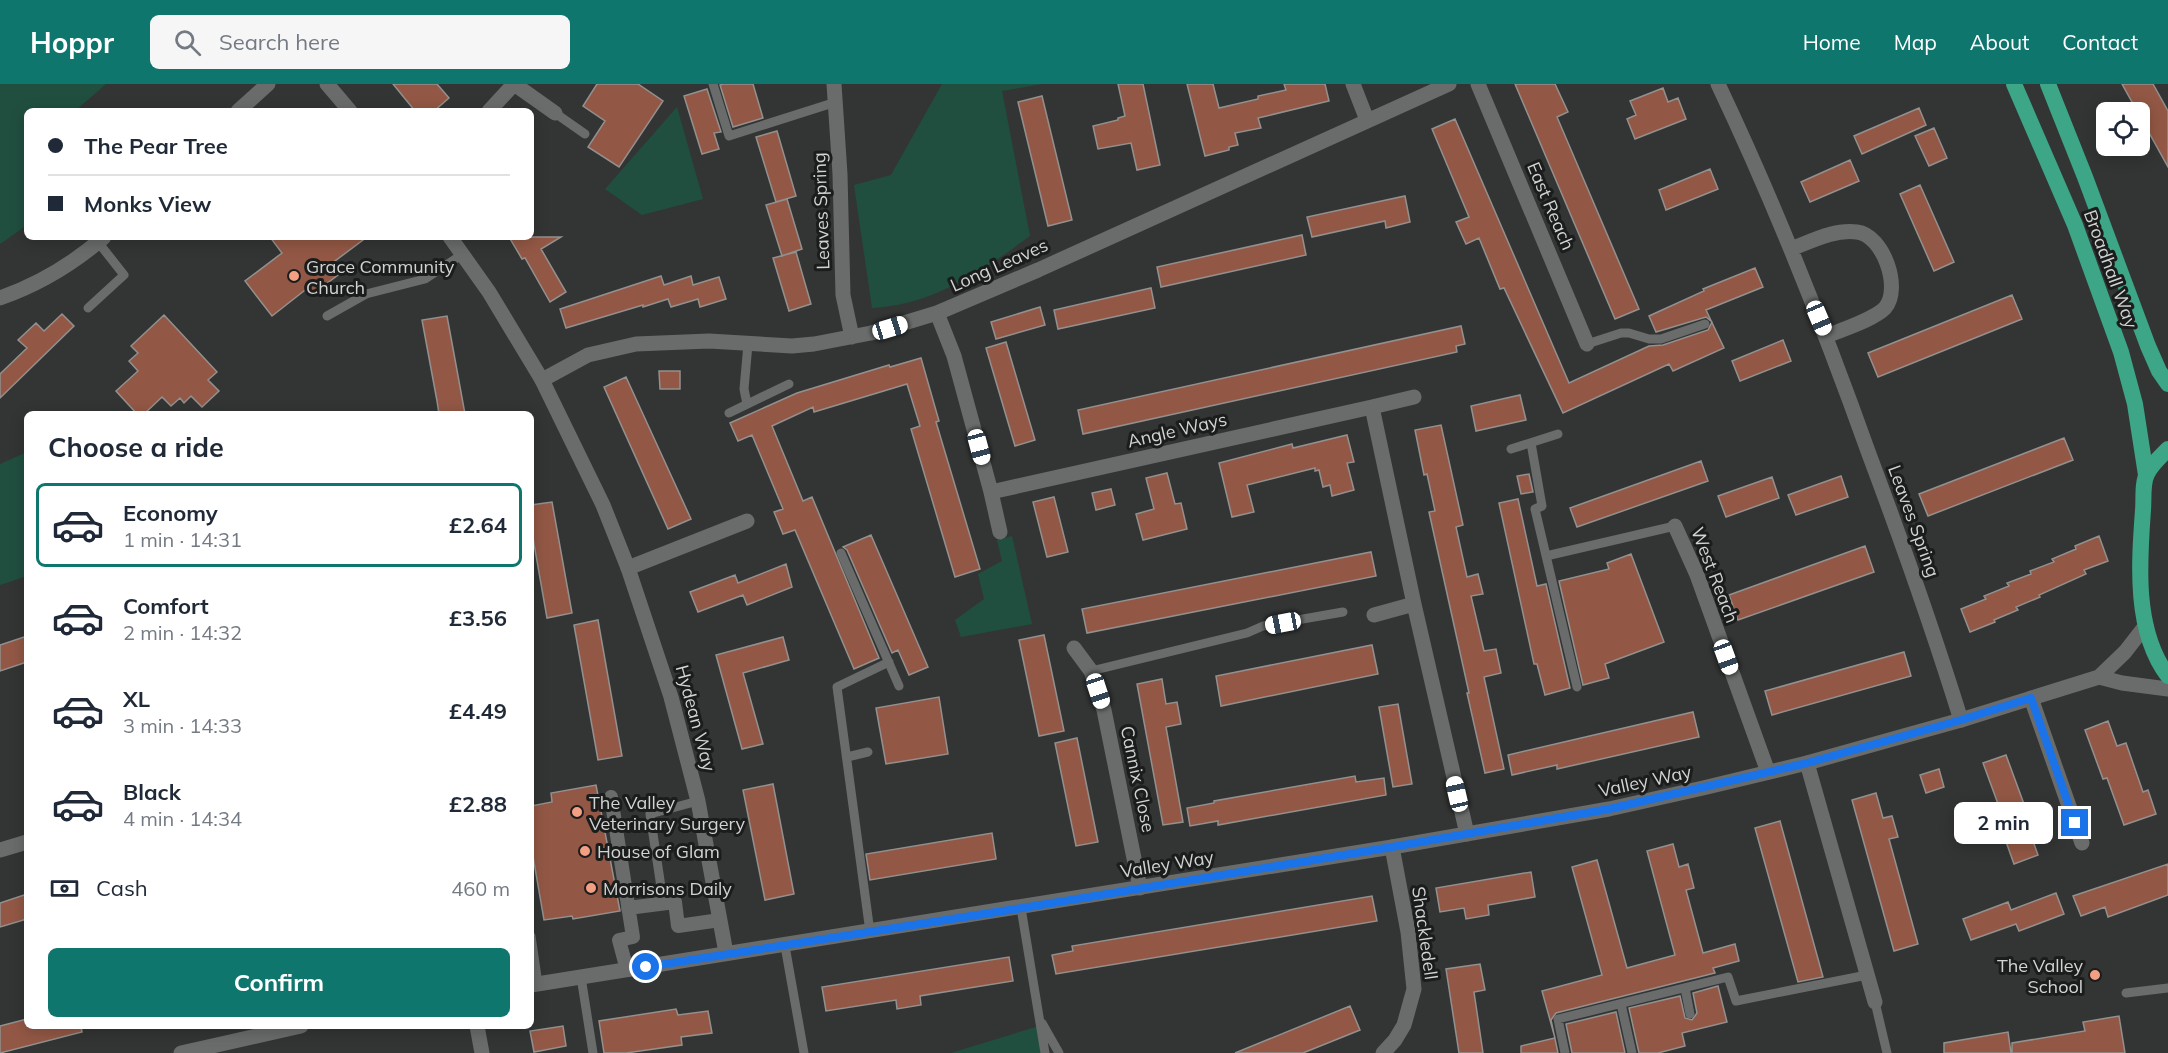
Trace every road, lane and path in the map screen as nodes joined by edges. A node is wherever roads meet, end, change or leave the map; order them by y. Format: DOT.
graph roads {
  1 [pos="268,84"];
  2 [pos="327,84"];
  3 [pos="514,84"];
  4 [pos="713,84"];
  5 [pos="834,84"];
  6 [pos="1353,84"];
  7 [pos="1449,84"];
  8 [pos="1478,84"];
  9 [pos="1718,84"];
  10 [pos="2014,84"];
  11 [pos="2048,84"];
  12 [pos="836,102"];
  13 [pos="241,108"];
  14 [pos="347,108"];
  15 [pos="492,108"];
  16 [pos="555,113"];
  17 [pos="1367,120"];
  18 [pos="585,134"];
  19 [pos="101,240"];
  20 [pos="452,240"];
  21 [pos="1791,249"];
  22 [pos="463,254"];
  23 [pos="0,298"];
  24 [pos="88,308"];
  25 [pos="937,313"];
  26 [pos="327,316"];
  27 [pos="1705,324"];
  28 [pos="1827,336"];
  29 [pos="852,337"];
  30 [pos="748,344"];
  31 [pos="1587,344"];
  32 [pos="542,380"];
  33 [pos="789,384"];
  34 [pos="2168,384"];
  35 [pos="1414,397"];
  36 [pos="747,404"];
  37 [pos="1372,407"];
  38 [pos="729,413"];
  39 [pos="1558,434"];
  40 [pos="1531,443"];
  41 [pos="1511,449"];
  42 [pos="2168,449"];
  43 [pos="2146,475"];
  44 [pos="991,492"];
  45 [pos="747,521"];
  46 [pos="1675,526"];
  47 [pos="1000,532"];
  48 [pos="841,553"];
  49 [pos="1546,556"];
  50 [pos="628,568"];
  51 [pos="1414,604"];
  52 [pos="1343,612"];
  53 [pos="1374,615"];
  54 [pos="2146,625"];
  55 [pos="1074,648"];
  56 [pos="889,662"];
  57 [pos="1091,671"];
  58 [pos="2168,676"];
  59 [pos="2098,677"];
  60 [pos="899,686"];
  61 [pos="1577,687"];
  62 [pos="2168,688"];
  63 [pos="2031,698"];
  64 [pos="1961,720"];
  65 [pos="868,752"];
  66 [pos="847,757"];
  67 [pos="1807,763"];
  68 [pos="1768,772"];
  69 [pos="611,797"];
  70 [pos="698,801"];
  71 [pos="1467,834"];
  72 [pos="24,843"];
  73 [pos="2082,843"];
  74 [pos="1392,847"];
  75 [pos="0,850"];
  76 [pos="661,887"];
  77 [pos="1140,888"];
  78 [pos="1022,908"];
  79 [pos="628,909"];
  80 [pos="720,920"];
  81 [pos="870,932"];
  82 [pos="785,946"];
  83 [pos="726,953"];
  84 [pos="627,970"];
  85 [pos="1867,975"];
  86 [pos="580,977"];
  87 [pos="535,985"];
  88 [pos="1685,988"];
  89 [pos="2168,988"];
  90 [pos="2126,993"];
  91 [pos="1875,1002"];
  92 [pos="1621,1004"];
  93 [pos="1689,1014"];
  94 [pos="1038,1015"];
  95 [pos="274,1029"];
  96 [pos="478,1029"];
  97 [pos="181,1053"];
  98 [pos="482,1053"];
  99 [pos="593,1053"];
  100 [pos="804,1053"];
  101 [pos="1045,1053"];
  102 [pos="1059,1053"];
  103 [pos="1383,1053"];
  104 [pos="1565,1053"];
  105 [pos="1632,1053"];
  106 [pos="1887,1053"];
  1 -- 13 [label="street"];
  2 -- 14 [label="street"];
  3 -- 15 [label="street"];
  3 -- 16 [label="street"];
  4 -- 12 [label="lane"];
  5 -- 12 [label="street, Leaves Spring"];
  6 -- 17 [label="street"];
  7 -- 17 [label="street, Long Leaves"];
  8 -- 31 [label="street, East Reach"];
  9 -- 21 [label="street, Leaves Spring"];
  10 -- 43 [label="highway, Broadhall Way"];
  11 -- 34 [label="highway, Broadhall Way"];
  12 -- 29 [label="street, Leaves Spring"];
  16 -- 18 [label="lane"];
  17 -- 25 [label="street, Long Leaves"];
  19 -- 23 [label="street"];
  19 -- 24 [label="lane"];
  20 -- 22 [label="street, Hydean Way"];
  21 -- 28 [label="street, Leaves Spring"];
  21 -- 28 [label="street"];
  22 -- 26 [label="lane"];
  22 -- 32 [label="street, Hydean Way"];
  25 -- 29 [label="street, Long Leaves"];
  25 -- 44 [label="street"];
  27 -- 31 [label="lane"];
  28 -- 64 [label="street, Leaves Spring"];
  29 -- 30 [label="street, Long Leaves"];
  30 -- 32 [label="street, Long Leaves"];
  30 -- 36 [label="lane"];
  32 -- 50 [label="street, Hydean Way"];
  33 -- 36 [label="lane"];
  35 -- 37 [label="street, Angle Ways"];
  36 -- 38 [label="lane"];
  37 -- 44 [label="street, Angle Ways"];
  37 -- 51 [label="street"];
  39 -- 40 [label="lane"];
  40 -- 41 [label="lane"];
  40 -- 49 [label="lane"];
  42 -- 43 [label="highway"];
  43 -- 54 [label="highway, Broadhall Way"];
  44 -- 47 [label="street"];
  45 -- 50 [label="street"];
  46 -- 49 [label="lane"];
  46 -- 68 [label="street, West Reach"];
  48 -- 56 [label="lane"];
  49 -- 61 [label="lane"];
  50 -- 70 [label="street, Hydean Way"];
  51 -- 53 [label="street"];
  51 -- 71 [label="street"];
  52 -- 57 [label="lane"];
  54 -- 58 [label="highway, Broadhall Way"];
  54 -- 59 [label="street, Valley Way"];
  55 -- 57 [label="street, Cannix Close"];
  56 -- 60 [label="lane"];
  56 -- 66 [label="lane"];
  57 -- 77 [label="street, Cannix Close"];
  59 -- 62 [label="street"];
  59 -- 63 [label="street, Valley Way"];
  63 -- 64 [label="street, Valley Way"];
  63 -- 73 [label="street"];
  64 -- 67 [label="street, Valley Way"];
  65 -- 66 [label="lane"];
  66 -- 81 [label="lane"];
  67 -- 68 [label="street, Valley Way"];
  67 -- 85 [label="street"];
  68 -- 71 [label="street, Valley Way"];
  69 -- 79 [label="street"];
  70 -- 76 [label="lane"];
  70 -- 80 [label="street, Hydean Way"];
  71 -- 74 [label="street, Valley Way"];
  72 -- 75 [label="street"];
  74 -- 77 [label="street, Valley Way"];
  74 -- 103 [label="street, Shackledell"];
  77 -- 78 [label="street, Valley Way"];
  78 -- 81 [label="street, Valley Way"];
  78 -- 94 [label="lane"];
  79 -- 80 [label="street"];
  79 -- 84 [label="street"];
  80 -- 83 [label="street, Hydean Way"];
  81 -- 82 [label="street, Valley Way"];
  82 -- 83 [label="street, Valley Way"];
  82 -- 100 [label="lane"];
  83 -- 84 [label="street, Valley Way"];
  84 -- 86 [label="street, Valley Way"];
  85 -- 88 [label="lane"];
  85 -- 91 [label="street"];
  86 -- 87 [label="street, Valley Way"];
  86 -- 99 [label="lane"];
  88 -- 92 [label="lane"];
  88 -- 93 [label="lane"];
  89 -- 90 [label="lane"];
  91 -- 106 [label="lane"];
  92 -- 104 [label="lane"];
  92 -- 105 [label="lane"];
  94 -- 101 [label="lane"];
  94 -- 102 [label="lane"];
  95 -- 97 [label="street"];
  96 -- 98 [label="street"];
}
